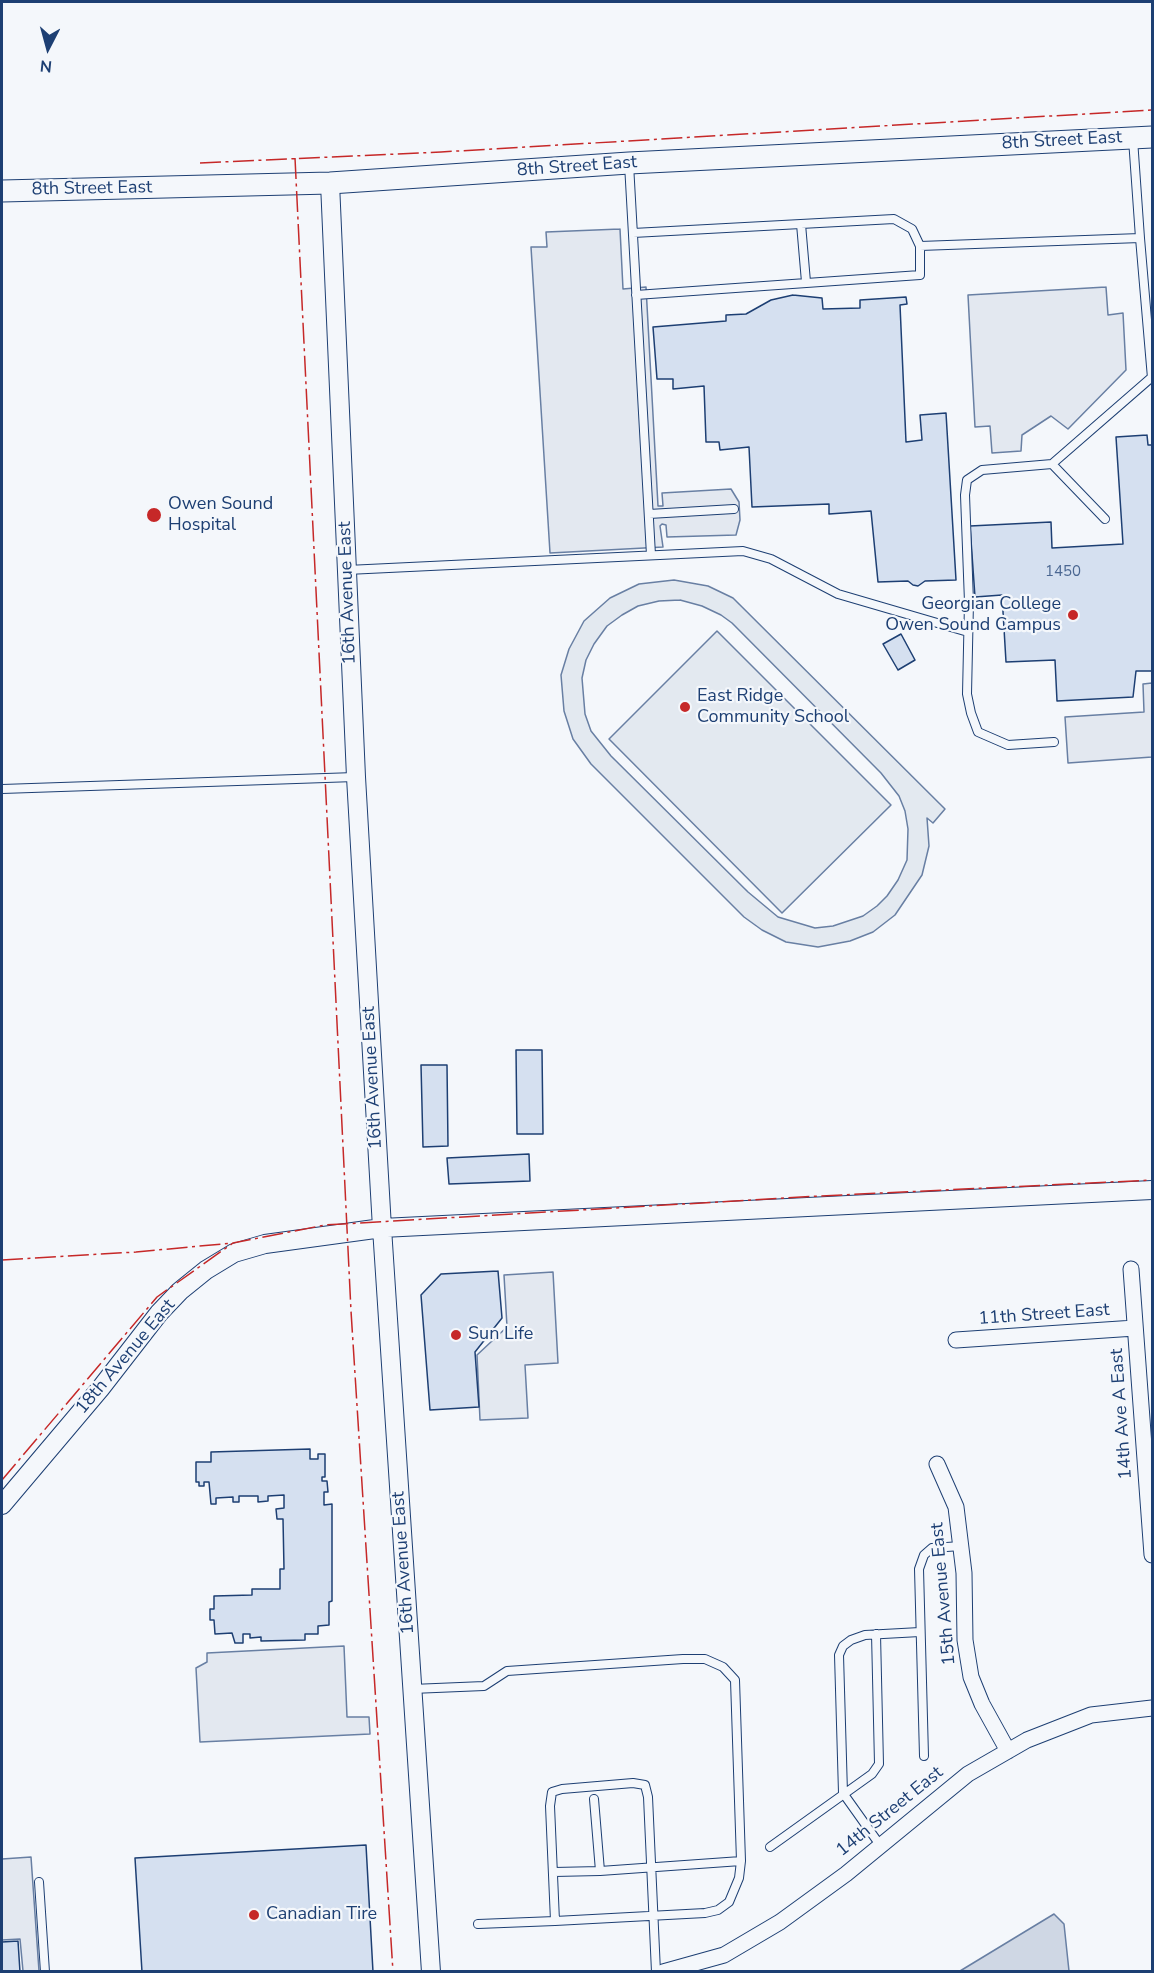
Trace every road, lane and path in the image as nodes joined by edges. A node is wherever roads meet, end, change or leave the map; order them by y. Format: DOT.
graph roads {
  1 [pos="1143,137"];
  2 [pos="629,163"];
  3 [pos="330,183"];
  4 [pos="2,190"];
  5 [pos="801,224"];
  6 [pos="633,233"];
  7 [pos="1140,238"];
  8 [pos="920,246"];
  9 [pos="806,282"];
  10 [pos="636,294"];
  11 [pos="1152,377"];
  12 [pos="1052,464"];
  13 [pos="734,509"];
  14 [pos="649,514"];
  15 [pos="1105,519"];
  16 [pos="651,555"];
  17 [pos="347,570"];
  18 [pos="968,632"];
  19 [pos="1054,742"];
  20 [pos="356,777"];
  21 [pos="2,789"];
  22 [pos="1152,1190"];
  23 [pos="382,1228"];
  24 [pos="1131,1269"];
  25 [pos="1135,1328"];
  26 [pos="956,1340"];
  27 [pos="937,1464"];
  28 [pos="2,1505"];
  29 [pos="961,1546"];
  30 [pos="1152,1555"];
  31 [pos="920,1632"];
  32 [pos="876,1634"];
  33 [pos="412,1689"];
  34 [pos="1152,1708"];
  35 [pos="1008,1751"];
  36 [pos="924,1756"];
  37 [pos="843,1793"];
  38 [pos="594,1799"];
  39 [pos="880,1845"];
  40 [pos="770,1847"];
  41 [pos="741,1861"];
  42 [pos="651,1866"];
  43 [pos="600,1871"];
  44 [pos="554,1872"];
  45 [pos="39,1882"];
  46 [pos="653,1916"];
  47 [pos="555,1922"];
  48 [pos="478,1924"];
  49 [pos="45,1971"];
  50 [pos="431,1971"];
  51 [pos="656,1971"];
  52 [pos="663,1971"];
  1 -- 2 [label="main road, 8th Street East"];
  1 -- 7 [label="lane"];
  2 -- 3 [label="main road, 8th Street East"];
  2 -- 6 [label="lane"];
  3 -- 4 [label="main road, 8th Street East"];
  3 -- 17 [label="street, 16th Avenue East"];
  5 -- 6 [label="lane"];
  5 -- 8 [label="lane"];
  5 -- 9 [label="lane"];
  6 -- 10 [label="lane"];
  7 -- 8 [label="lane"];
  7 -- 11 [label="lane"];
  8 -- 9 [label="lane"];
  9 -- 10 [label="lane"];
  10 -- 14 [label="lane"];
  11 -- 12 [label="lane"];
  12 -- 15 [label="lane"];
  12 -- 18 [label="lane"];
  13 -- 14 [label="lane"];
  14 -- 16 [label="lane"];
  16 -- 17 [label="lane"];
  16 -- 18 [label="lane"];
  17 -- 20 [label="street, 16th Avenue East"];
  18 -- 19 [label="lane"];
  20 -- 21 [label="lane"];
  20 -- 23 [label="street, 16th Avenue East"];
  22 -- 23 [label="street, 18th Avenue East"];
  23 -- 28 [label="street, 18th Avenue East"];
  23 -- 33 [label="street, 16th Avenue East"];
  24 -- 25 [label="street, 14th Ave A East"];
  25 -- 26 [label="street, 11th Street East"];
  25 -- 30 [label="street, 14th Ave A East"];
  27 -- 29 [label="street, 15th Avenue East"];
  29 -- 31 [label="lane"];
  29 -- 35 [label="street, 15th Avenue East"];
  31 -- 32 [label="lane"];
  31 -- 36 [label="lane"];
  32 -- 37 [label="lane"];
  32 -- 37 [label="lane"];
  33 -- 41 [label="lane"];
  33 -- 50 [label="street, 16th Avenue East"];
  34 -- 35 [label="street, 14th Street East"];
  35 -- 39 [label="street, 14th Street East"];
  37 -- 39 [label="lane"];
  37 -- 40 [label="lane"];
  38 -- 43 [label="lane"];
  39 -- 52 [label="street, 14th Street East"];
  41 -- 42 [label="lane"];
  41 -- 46 [label="lane"];
  42 -- 43 [label="lane"];
  42 -- 44 [label="lane"];
  42 -- 46 [label="lane"];
  43 -- 44 [label="lane"];
  44 -- 47 [label="lane"];
  45 -- 49 [label="lane"];
  46 -- 47 [label="lane"];
  46 -- 51 [label="lane"];
  47 -- 48 [label="lane"];
}
